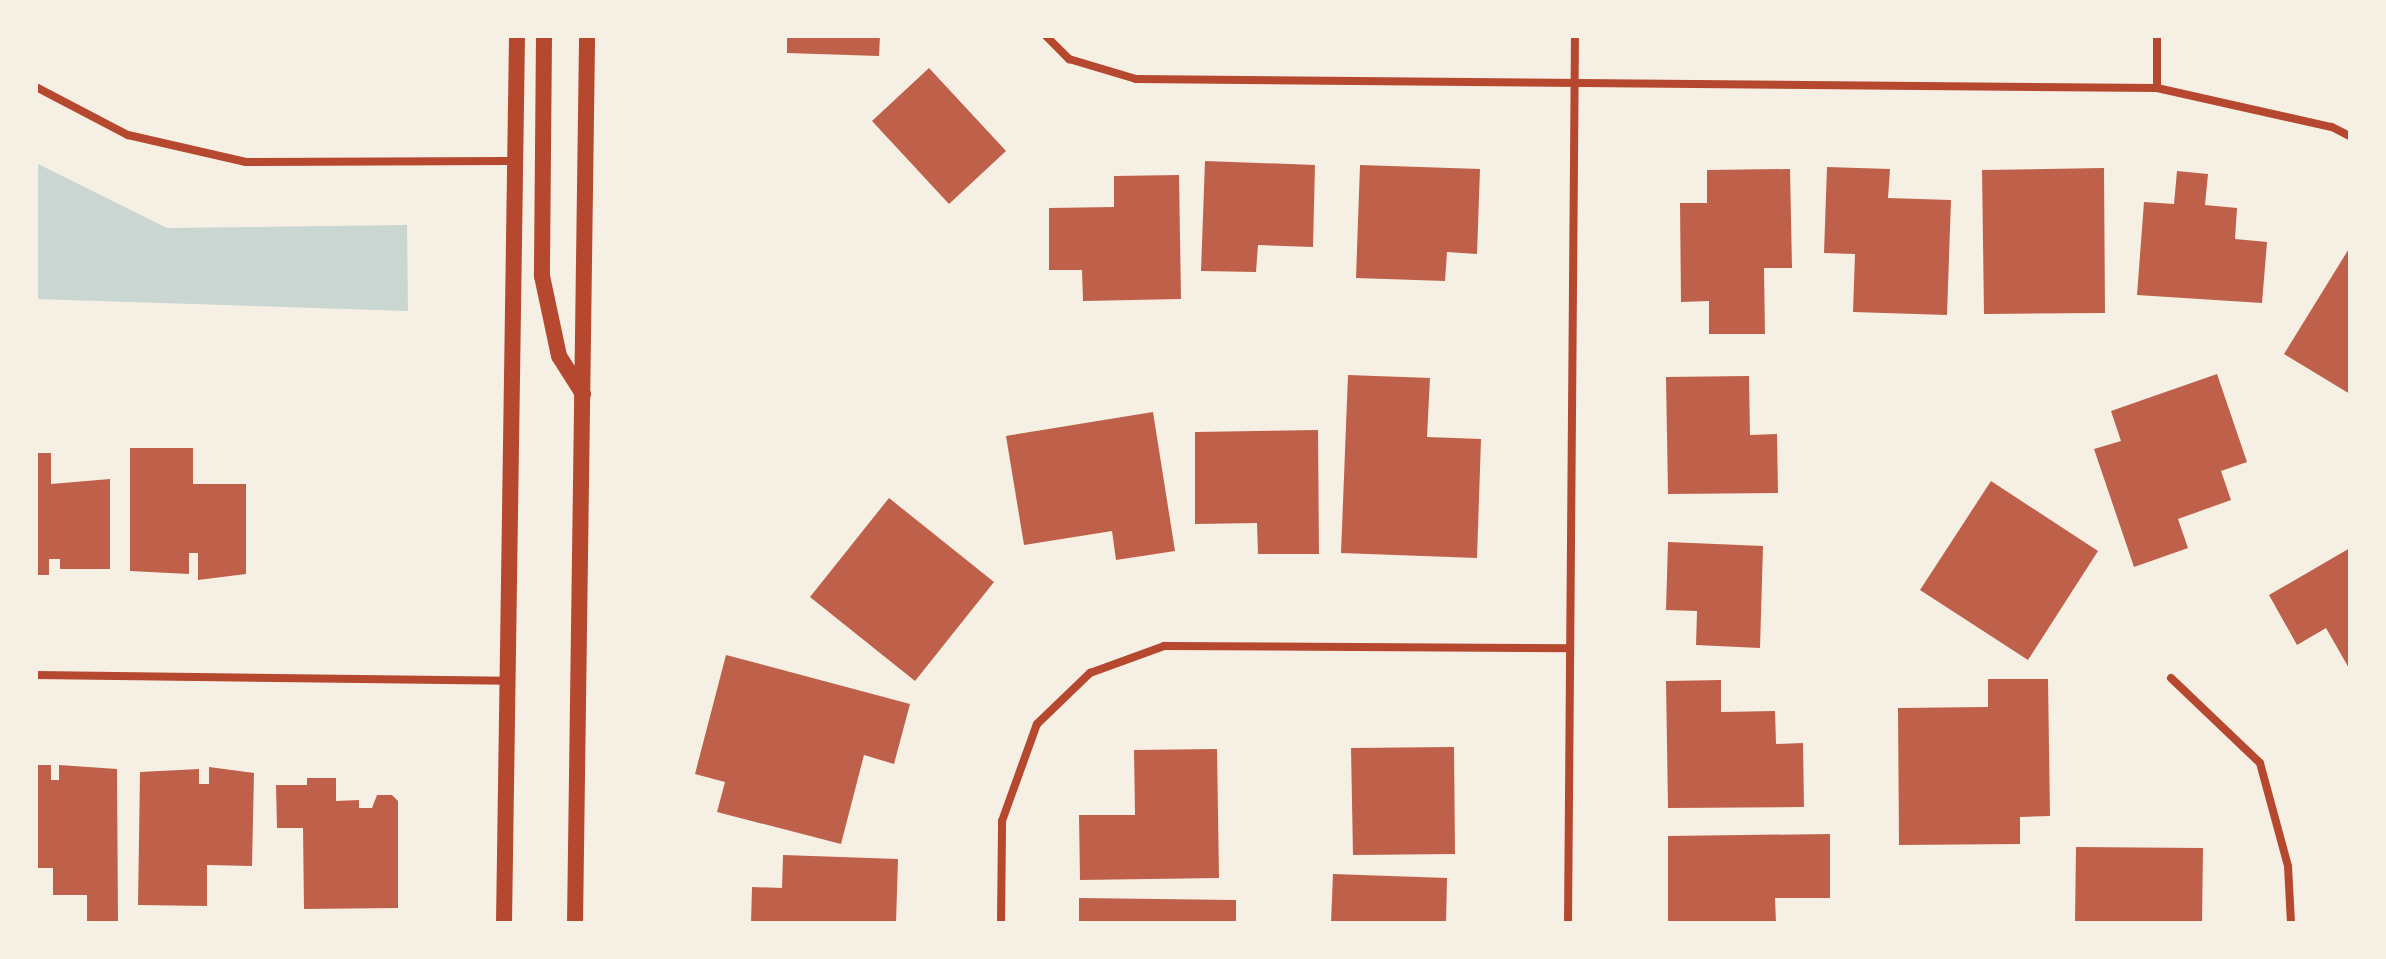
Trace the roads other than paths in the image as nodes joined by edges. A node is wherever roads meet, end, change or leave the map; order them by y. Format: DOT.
graph roads {
  1 [pos="517,36"];
  2 [pos="544,36"];
  3 [pos="587,36"];
  4 [pos="1046,36"];
  5 [pos="1575,36"];
  6 [pos="2157,36"];
  7 [pos="1575,82"];
  8 [pos="36,87"];
  9 [pos="2157,88"];
  10 [pos="2350,136"];
  11 [pos="515,161"];
  12 [pos="584,395"];
  13 [pos="1570,648"];
  14 [pos="36,675"];
  15 [pos="2171,678"];
  16 [pos="508,681"];
  17 [pos="504,923"];
  18 [pos="575,923"];
  19 [pos="1001,923"];
  20 [pos="1568,923"];
  21 [pos="2291,923"];
  1 -- 11 [label="main road"];
  2 -- 12 [label="main road"];
  3 -- 12 [label="main road"];
  4 -- 7 [label="street"];
  5 -- 7 [label="street"];
  6 -- 9 [label="street"];
  7 -- 9 [label="street"];
  7 -- 13 [label="street"];
  8 -- 11 [label="street"];
  9 -- 10 [label="street"];
  11 -- 16 [label="main road"];
  12 -- 18 [label="main road"];
  13 -- 19 [label="street"];
  13 -- 20 [label="street"];
  14 -- 16 [label="street"];
  15 -- 21 [label="street"];
  16 -- 17 [label="main road"];
}
